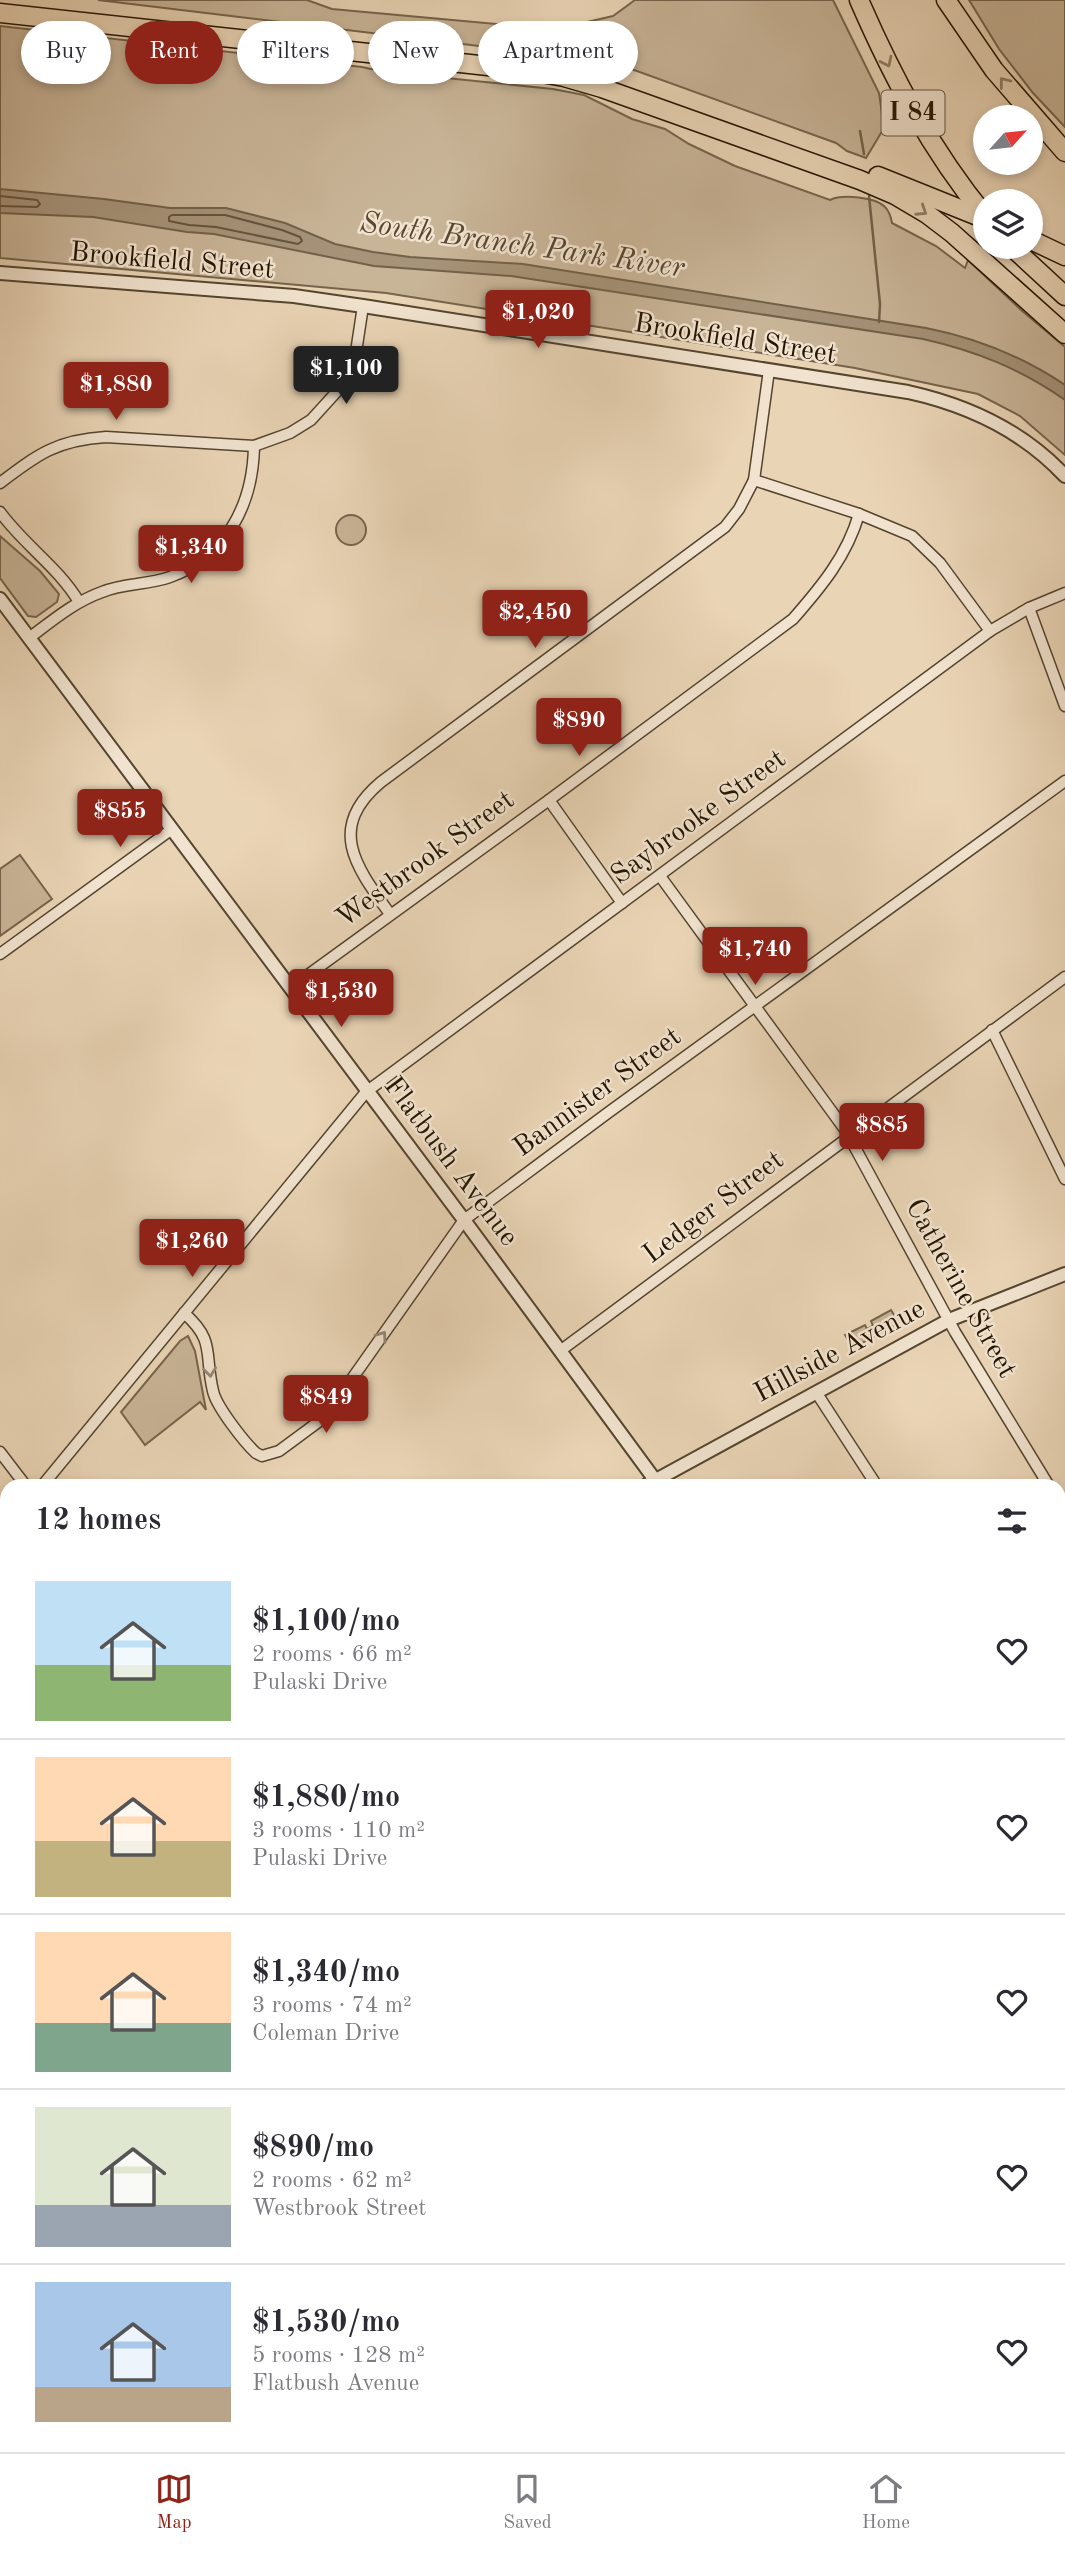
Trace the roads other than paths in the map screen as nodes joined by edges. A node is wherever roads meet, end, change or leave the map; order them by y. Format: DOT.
graph roads {
  1 [pos="859,0"];
  2 [pos="946,0"];
  3 [pos="0,2"];
  4 [pos="0,13"];
  5 [pos="1065,152"];
  6 [pos="973,202"];
  7 [pos="973,213"];
  8 [pos="1043,246"];
  9 [pos="1065,256"];
  10 [pos="1025,259"];
  11 [pos="0,273"];
  12 [pos="1058,290"];
  13 [pos="363,306"];
  14 [pos="1065,334"];
  15 [pos="769,370"];
  16 [pos="254,446"];
  17 [pos="1065,476"];
  18 [pos="754,480"];
  19 [pos="0,483"];
  20 [pos="0,512"];
  21 [pos="859,514"];
  22 [pos="1065,593"];
  23 [pos="0,599"];
  24 [pos="79,601"];
  25 [pos="1030,608"];
  26 [pos="990,631"];
  27 [pos="29,638"];
  28 [pos="1065,706"];
  29 [pos="1065,781"];
  30 [pos="549,800"];
  31 [pos="172,829"];
  32 [pos="660,876"];
  33 [pos="622,903"];
  34 [pos="390,914"];
  35 [pos="0,954"];
  36 [pos="1065,977"];
  37 [pos="289,988"];
  38 [pos="755,1006"];
  39 [pos="992,1030"];
  40 [pos="366,1091"];
  41 [pos="849,1136"];
  42 [pos="1065,1179"];
  43 [pos="464,1220"];
  44 [pos="1065,1274"];
  45 [pos="184,1312"];
  46 [pos="949,1320"];
  47 [pos="560,1351"];
  48 [pos="817,1392"];
  49 [pos="0,1452"];
  50 [pos="21,1479"];
  51 [pos="48,1479"];
  52 [pos="650,1479"];
  53 [pos="662,1479"];
  54 [pos="873,1479"];
  55 [pos="1045,1479"];
  1 -- 6 [label="highway, I 84, one-way"];
  5 -- 2 [label="highway, one-way"];
  3 -- 7 [label="highway"];
  4 -- 14 [label="highway, one-way"];
  8 -- 9 [label="highway"];
  10 -- 12 [label="highway"];
  11 -- 13 [label="street, Brookfield Street"];
  13 -- 15 [label="street, Brookfield Street"];
  13 -- 16 [label="street"];
  15 -- 17 [label="street, Brookfield Street"];
  15 -- 18 [label="street"];
  16 -- 19 [label="street"];
  16 -- 24 [label="street"];
  18 -- 21 [label="street"];
  18 -- 34 [label="street"];
  20 -- 24 [label="street"];
  21 -- 26 [label="street"];
  21 -- 30 [label="street, Westbrook Street"];
  22 -- 25 [label="street, Saybrooke Street"];
  23 -- 27 [label="street, Flatbush Avenue"];
  24 -- 27 [label="street"];
  25 -- 26 [label="street, Saybrooke Street"];
  25 -- 28 [label="street"];
  26 -- 32 [label="street, Saybrooke Street"];
  27 -- 31 [label="street, Flatbush Avenue"];
  29 -- 38 [label="street, Bannister Street"];
  30 -- 33 [label="street"];
  30 -- 34 [label="street, Westbrook Street"];
  31 -- 35 [label="street"];
  31 -- 37 [label="street, Flatbush Avenue"];
  32 -- 33 [label="street, Saybrooke Street"];
  32 -- 38 [label="street, Catherine Street"];
  33 -- 40 [label="street, Saybrooke Street"];
  34 -- 37 [label="street, Westbrook Street"];
  36 -- 39 [label="street, Ledger Street"];
  37 -- 40 [label="street, Flatbush Avenue"];
  38 -- 41 [label="street, Catherine Street"];
  38 -- 43 [label="street, Bannister Street"];
  39 -- 41 [label="street, Ledger Street"];
  39 -- 42 [label="street"];
  40 -- 43 [label="street, Flatbush Avenue"];
  40 -- 45 [label="street, Saybrooke Street"];
  41 -- 46 [label="street, Catherine Street"];
  41 -- 47 [label="street, Ledger Street"];
  45 -- 43 [label="street, Bannister Street, one-way"];
  43 -- 47 [label="street, Flatbush Avenue"];
  44 -- 46 [label="street, Hillside Avenue"];
  45 -- 51 [label="street, Saybrooke Street"];
  46 -- 48 [label="street, Hillside Avenue"];
  46 -- 55 [label="street, Catherine Street"];
  47 -- 52 [label="street, Flatbush Avenue"];
  48 -- 53 [label="street, Hillside Avenue"];
  48 -- 54 [label="street"];
  49 -- 50 [label="street"];
}
